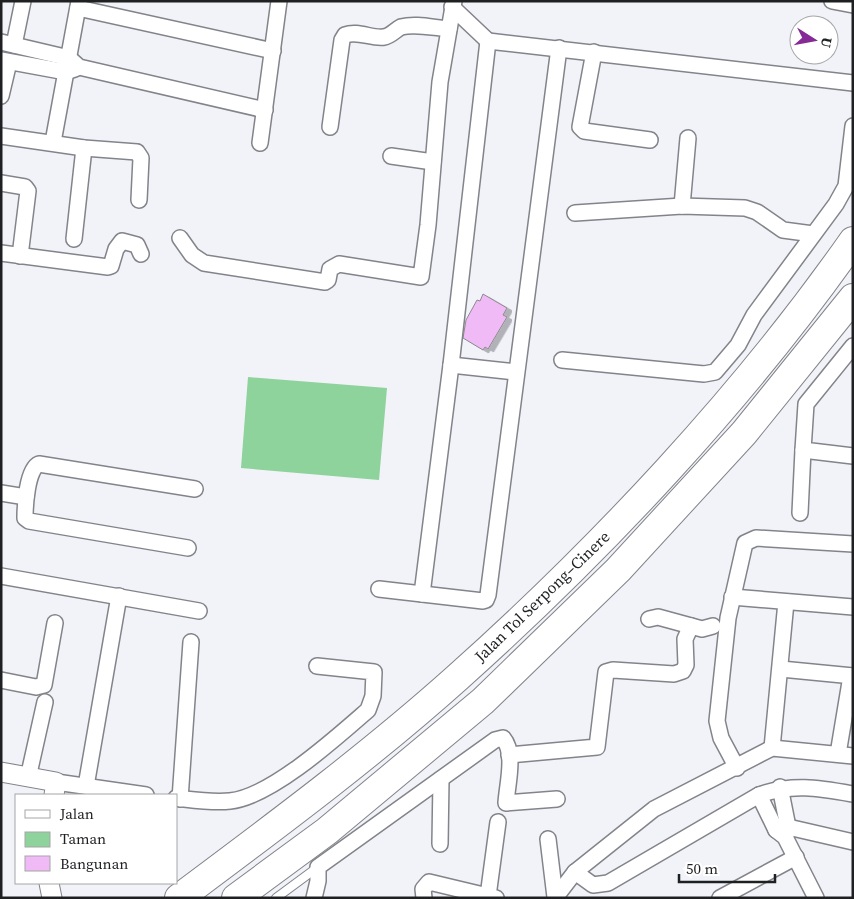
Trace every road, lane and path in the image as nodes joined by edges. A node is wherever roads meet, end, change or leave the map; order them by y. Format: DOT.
graph roads {
  1 [pos="23,1"];
  2 [pos="279,1"];
  3 [pos="832,1"];
  4 [pos="453,4"];
  5 [pos="79,5"];
  6 [pos="853,5"];
  7 [pos="448,29"];
  8 [pos="488,41"];
  9 [pos="7,44"];
  10 [pos="559,48"];
  11 [pos="273,51"];
  12 [pos="594,52"];
  13 [pos="5,61"];
  14 [pos="71,66"];
  15 [pos="853,83"];
  16 [pos="1,96"];
  17 [pos="265,110"];
  18 [pos="853,126"];
  19 [pos="330,127"];
  20 [pos="1,136"];
  21 [pos="688,138"];
  22 [pos="650,140"];
  23 [pos="52,142"];
  24 [pos="260,143"];
  25 [pos="84,148"];
  26 [pos="391,156"];
  27 [pos="433,162"];
  28 [pos="1,183"];
  29 [pos="139,200"];
  30 [pos="682,206"];
  31 [pos="575,213"];
  32 [pos="813,234"];
  33 [pos="180,238"];
  34 [pos="74,239"];
  35 [pos="853,241"];
  36 [pos="1,253"];
  37 [pos="141,254"];
  38 [pos="20,256"];
  39 [pos="853,298"];
  40 [pos="853,346"];
  41 [pos="562,360"];
  42 [pos="451,365"];
  43 [pos="516,372"];
  44 [pos="803,450"];
  45 [pos="853,456"];
  46 [pos="195,490"];
  47 [pos="1,493"];
  48 [pos="26,497"];
  49 [pos="800,514"];
  50 [pos="853,544"];
  51 [pos="188,548"];
  52 [pos="1,576"];
  53 [pos="379,589"];
  54 [pos="422,594"];
  55 [pos="119,596"];
  56 [pos="732,597"];
  57 [pos="786,602"];
  58 [pos="853,607"];
  59 [pos="199,611"];
  60 [pos="649,619"];
  61 [pos="55,623"];
  62 [pos="691,626"];
  63 [pos="713,626"];
  64 [pos="191,642"];
  65 [pos="317,666"];
  66 [pos="780,669"];
  67 [pos="852,676"];
  68 [pos="1,680"];
  69 [pos="45,702"];
  70 [pos="772,748"];
  71 [pos="509,755"];
  72 [pos="846,755"];
  73 [pos="737,768"];
  74 [pos="1,772"];
  75 [pos="28,778"];
  76 [pos="441,779"];
  77 [pos="86,786"];
  78 [pos="780,787"];
  79 [pos="55,789"];
  80 [pos="130,794"];
  81 [pos="759,794"];
  82 [pos="853,794"];
  83 [pos="557,798"];
  84 [pos="178,799"];
  85 [pos="498,822"];
  86 [pos="783,831"];
  87 [pos="548,839"];
  88 [pos="853,842"];
  89 [pos="440,844"];
  90 [pos="796,857"];
  91 [pos="318,867"];
  92 [pos="575,872"];
  93 [pos="49,884"];
  94 [pos="737,893"];
  95 [pos="492,897"];
  96 [pos="555,897"];
  97 [pos="52,898"];
  98 [pos="179,898"];
  99 [pos="236,898"];
  100 [pos="276,898"];
  101 [pos="314,898"];
  102 [pos="424,898"];
  103 [pos="720,898"];
  104 [pos="816,898"];
  1 -- 9 [label="street"];
  2 -- 11 [label="street"];
  3 -- 6 [label="street"];
  4 -- 7 [label="street"];
  4 -- 8 [label="street"];
  5 -- 11 [label="street"];
  5 -- 14 [label="street"];
  7 -- 19 [label="street"];
  7 -- 27 [label="street"];
  8 -- 10 [label="street"];
  8 -- 42 [label="street"];
  9 -- 14 [label="street"];
  10 -- 12 [label="street"];
  10 -- 43 [label="street"];
  11 -- 17 [label="street"];
  12 -- 15 [label="street"];
  12 -- 22 [label="street"];
  13 -- 14 [label="street"];
  13 -- 16 [label="street"];
  14 -- 17 [label="street"];
  14 -- 23 [label="street"];
  17 -- 24 [label="street"];
  18 -- 32 [label="street"];
  20 -- 23 [label="street"];
  21 -- 30 [label="street"];
  23 -- 25 [label="street"];
  25 -- 29 [label="street"];
  25 -- 34 [label="street"];
  26 -- 27 [label="street"];
  27 -- 33 [label="street"];
  28 -- 38 [label="street"];
  30 -- 31 [label="street"];
  30 -- 32 [label="street"];
  32 -- 41 [label="street"];
  35 -- 98 [label="highway, Jalan Tol Serpong–Cinere"];
  36 -- 38 [label="street"];
  37 -- 38 [label="street"];
  39 -- 99 [label="highway, Jalan Tol Serpong–Cinere"];
  40 -- 44 [label="street"];
  42 -- 43 [label="street"];
  42 -- 54 [label="street"];
  43 -- 54 [label="street"];
  44 -- 45 [label="street"];
  44 -- 49 [label="street"];
  46 -- 48 [label="street"];
  47 -- 48 [label="street"];
  48 -- 51 [label="street"];
  50 -- 56 [label="street"];
  52 -- 55 [label="street"];
  53 -- 54 [label="street"];
  55 -- 59 [label="street"];
  55 -- 77 [label="street"];
  56 -- 57 [label="street"];
  56 -- 73 [label="street"];
  57 -- 58 [label="street"];
  57 -- 66 [label="street"];
  60 -- 62 [label="street"];
  61 -- 68 [label="street"];
  62 -- 63 [label="street"];
  62 -- 71 [label="street"];
  64 -- 84 [label="street"];
  65 -- 84 [label="street"];
  66 -- 67 [label="street"];
  66 -- 70 [label="street"];
  67 -- 72 [label="street"];
  69 -- 75 [label="street"];
  70 -- 72 [label="street"];
  70 -- 73 [label="street"];
  71 -- 76 [label="street"];
  71 -- 83 [label="street"];
  73 -- 92 [label="street"];
  74 -- 75 [label="street"];
  75 -- 79 [label="street"];
  76 -- 89 [label="street"];
  76 -- 91 [label="street"];
  77 -- 79 [label="street"];
  77 -- 80 [label="street"];
  78 -- 81 [label="street"];
  78 -- 82 [label="street"];
  78 -- 86 [label="street"];
  81 -- 86 [label="street"];
  81 -- 92 [label="street"];
  85 -- 95 [label="street"];
  86 -- 88 [label="street"];
  86 -- 90 [label="street"];
  87 -- 96 [label="street"];
  90 -- 94 [label="street"];
  90 -- 104 [label="street"];
  91 -- 100 [label="lane"];
  91 -- 101 [label="street"];
  92 -- 96 [label="street"];
  93 -- 97 [label="street"];
  94 -- 103 [label="street"];
  95 -- 102 [label="street"];
}
